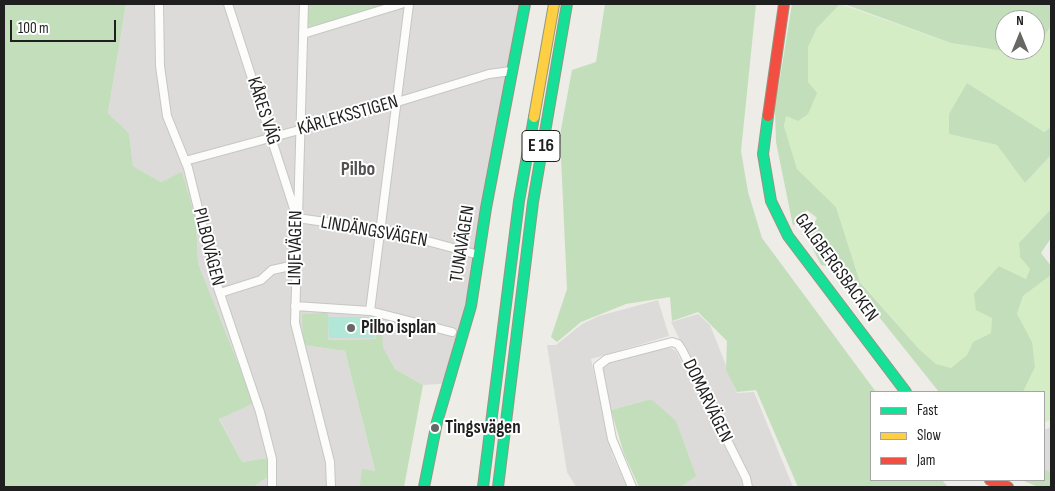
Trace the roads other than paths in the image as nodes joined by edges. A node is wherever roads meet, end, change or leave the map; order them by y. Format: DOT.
graph roads {
  1 [pos="159,4"];
  2 [pos="228,4"];
  3 [pos="304,4"];
  4 [pos="401,4"];
  5 [pos="409,4"];
  6 [pos="525,4"];
  7 [pos="554,4"];
  8 [pos="567,4"];
  9 [pos="784,4"];
  10 [pos="303,34"];
  11 [pos="512,71"];
  12 [pos="398,102"];
  13 [pos="299,131"];
  14 [pos="272,138"];
  15 [pos="184,161"];
  16 [pos="297,218"];
  17 [pos="381,230"];
  18 [pos="479,255"];
  19 [pos="295,265"];
  20 [pos="220,293"];
  21 [pos="295,306"];
  22 [pos="370,311"];
  23 [pos="452,332"];
  24 [pos="905,391"];
  25 [pos="993,481"];
  26 [pos="272,487"];
  27 [pos="331,487"];
  28 [pos="424,487"];
  29 [pos="483,487"];
  30 [pos="498,487"];
  31 [pos="632,487"];
  32 [pos="748,487"];
  33 [pos="1008,487"];
  1 -- 15 [label="street, PILBOVÄGEN"];
  2 -- 14 [label="street, KÅRES VÄG"];
  3 -- 10 [label="street, LINJEVÄGEN"];
  4 -- 10 [label="street"];
  5 -- 12 [label="street"];
  6 -- 11 [label="main road, TUNAVÄGEN"];
  7 -- 29 [label="main road, E 16"];
  8 -- 30 [label="main road, E 16"];
  9 -- 24 [label="main road, GALGBERGSBACKEN"];
  10 -- 13 [label="street, LINJEVÄGEN"];
  11 -- 12 [label="street, KÄRLEKSSTIGEN"];
  11 -- 18 [label="main road, TUNAVÄGEN"];
  12 -- 13 [label="street, KÄRLEKSSTIGEN"];
  12 -- 17 [label="street"];
  13 -- 14 [label="street, KÄRLEKSSTIGEN"];
  13 -- 16 [label="street, LINJEVÄGEN"];
  14 -- 15 [label="street, KÄRLEKSSTIGEN"];
  14 -- 16 [label="street, KÅRES VÄG"];
  15 -- 20 [label="street, PILBOVÄGEN"];
  16 -- 17 [label="street, LINDÄNGSVÄGEN"];
  16 -- 19 [label="street, LINJEVÄGEN"];
  17 -- 18 [label="street, LINDÄNGSVÄGEN"];
  17 -- 22 [label="street"];
  18 -- 28 [label="main road, TUNAVÄGEN"];
  19 -- 20 [label="street"];
  19 -- 21 [label="street, LINJEVÄGEN"];
  20 -- 26 [label="street, PILBOVÄGEN"];
  21 -- 22 [label="street"];
  21 -- 27 [label="street, LINJEVÄGEN"];
  22 -- 23 [label="street"];
  25 -- 33 [label="main road"];
  31 -- 32 [label="street, DOMARVÄGEN"];
}
